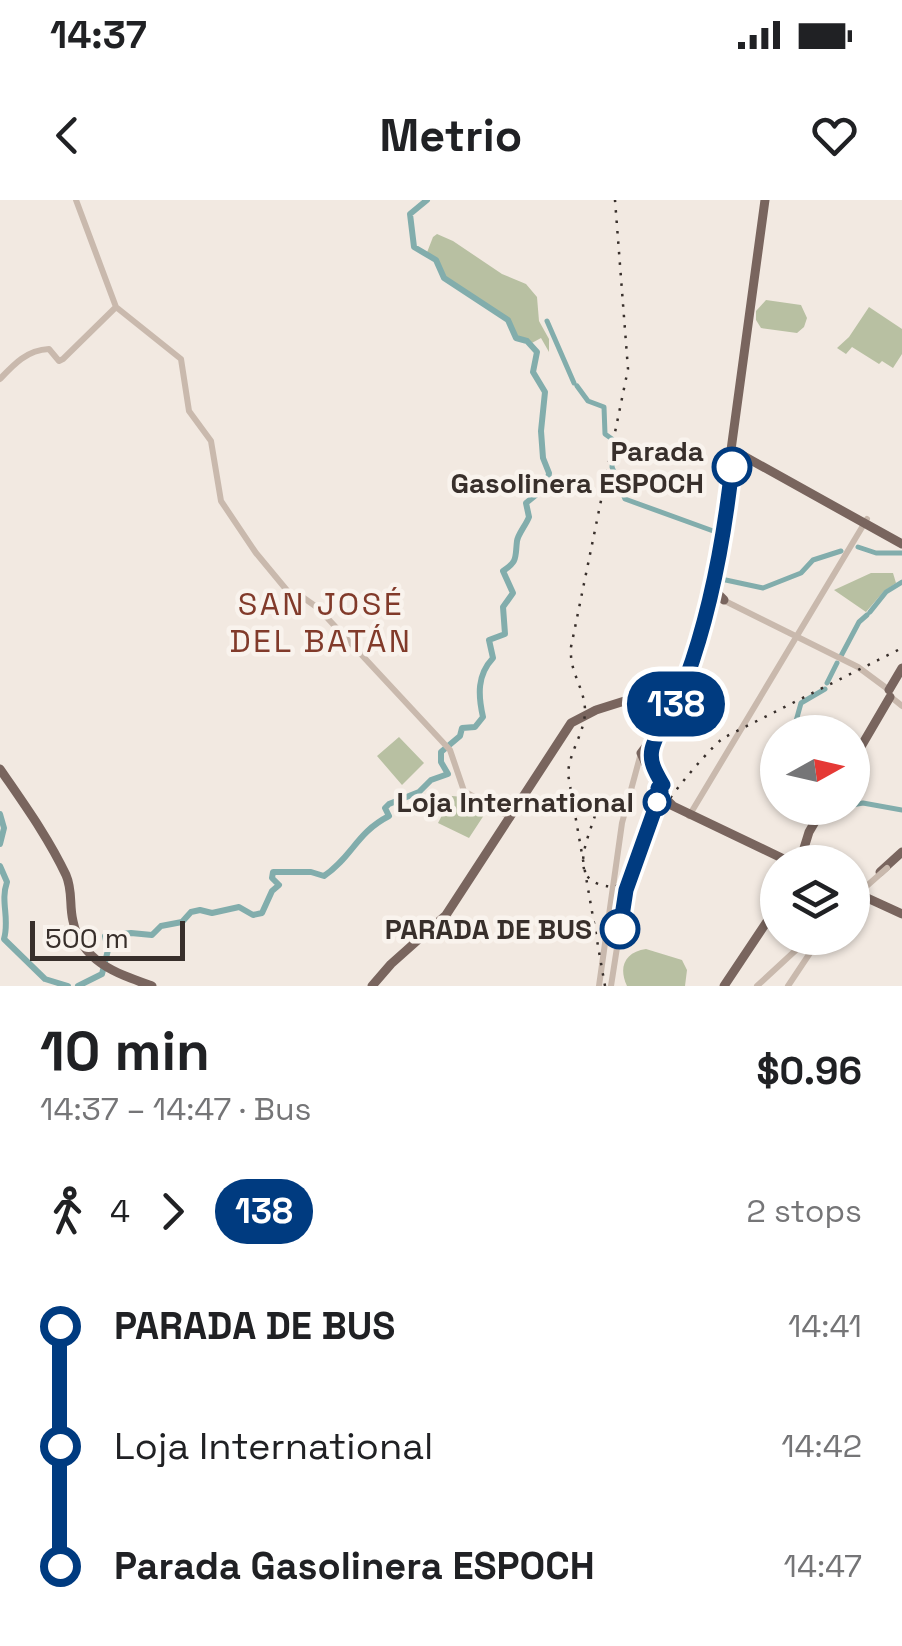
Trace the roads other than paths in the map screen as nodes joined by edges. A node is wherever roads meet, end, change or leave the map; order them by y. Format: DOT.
graph roads {
  1 [pos="76,200"];
  2 [pos="766,200"];
  3 [pos="116,307"];
  4 [pos="0,379"];
  5 [pos="733,447"];
  6 [pos="867,522"];
  7 [pos="902,541"];
  8 [pos="714,581"];
  9 [pos="708,595"];
  10 [pos="724,600"];
  11 [pos="796,638"];
  12 [pos="902,668"];
  13 [pos="902,677"];
  14 [pos="683,682"];
  15 [pos="663,693"];
  16 [pos="892,696"];
  17 [pos="672,703"];
  18 [pos="870,731"];
  19 [pos="647,752"];
  20 [pos="0,772"];
  21 [pos="662,792"];
  22 [pos="691,815"];
  23 [pos="510,818"];
  24 [pos="761,845"];
  25 [pos="896,860"];
  26 [pos="870,883"];
  27 [pos="870,899"];
  28 [pos="902,912"];
  29 [pos="760,934"];
  30 [pos="760,938"];
  31 [pos="791,955"];
  32 [pos="809,955"];
  33 [pos="105,970"];
  34 [pos="143,986"];
  35 [pos="152,986"];
  36 [pos="375,986"];
  37 [pos="599,986"];
  38 [pos="610,986"];
  39 [pos="727,986"];
  40 [pos="757,986"];
  41 [pos="788,986"];
  1 -- 3 [label="street"];
  2 -- 5 [label="main road"];
  3 -- 4 [label="street"];
  3 -- 23 [label="street"];
  5 -- 6 [label="main road"];
  5 -- 8 [label="main road"];
  5 -- 9 [label="main road"];
  6 -- 7 [label="main road"];
  6 -- 11 [label="street"];
  8 -- 9 [label="main road"];
  8 -- 10 [label="main road"];
  9 -- 10 [label="street"];
  9 -- 11 [label="street"];
  9 -- 14 [label="main road"];
  10 -- 11 [label="street"];
  11 -- 16 [label="street"];
  11 -- 22 [label="street"];
  12 -- 16 [label="main road"];
  13 -- 16 [label="main road"];
  14 -- 15 [label="main road"];
  14 -- 17 [label="main road"];
  14 -- 19 [label="main road"];
  14 -- 23 [label="main road"];
  15 -- 17 [label="main road"];
  15 -- 23 [label="main road"];
  16 -- 18 [label="main road"];
  17 -- 19 [label="main road"];
  19 -- 21 [label="main road"];
  19 -- 21 [label="main road"];
  19 -- 37 [label="street"];
  20 -- 33 [label="main road"];
  21 -- 22 [label="main road"];
  21 -- 38 [label="street"];
  22 -- 24 [label="main road"];
  23 -- 36 [label="main road"];
  25 -- 26 [label="main road"];
  27 -- 28 [label="main road"];
  29 -- 39 [label="main road"];
  30 -- 39 [label="main road"];
  31 -- 40 [label="street"];
  32 -- 41 [label="street"];
  33 -- 34 [label="main road"];
  33 -- 35 [label="main road"];
}
